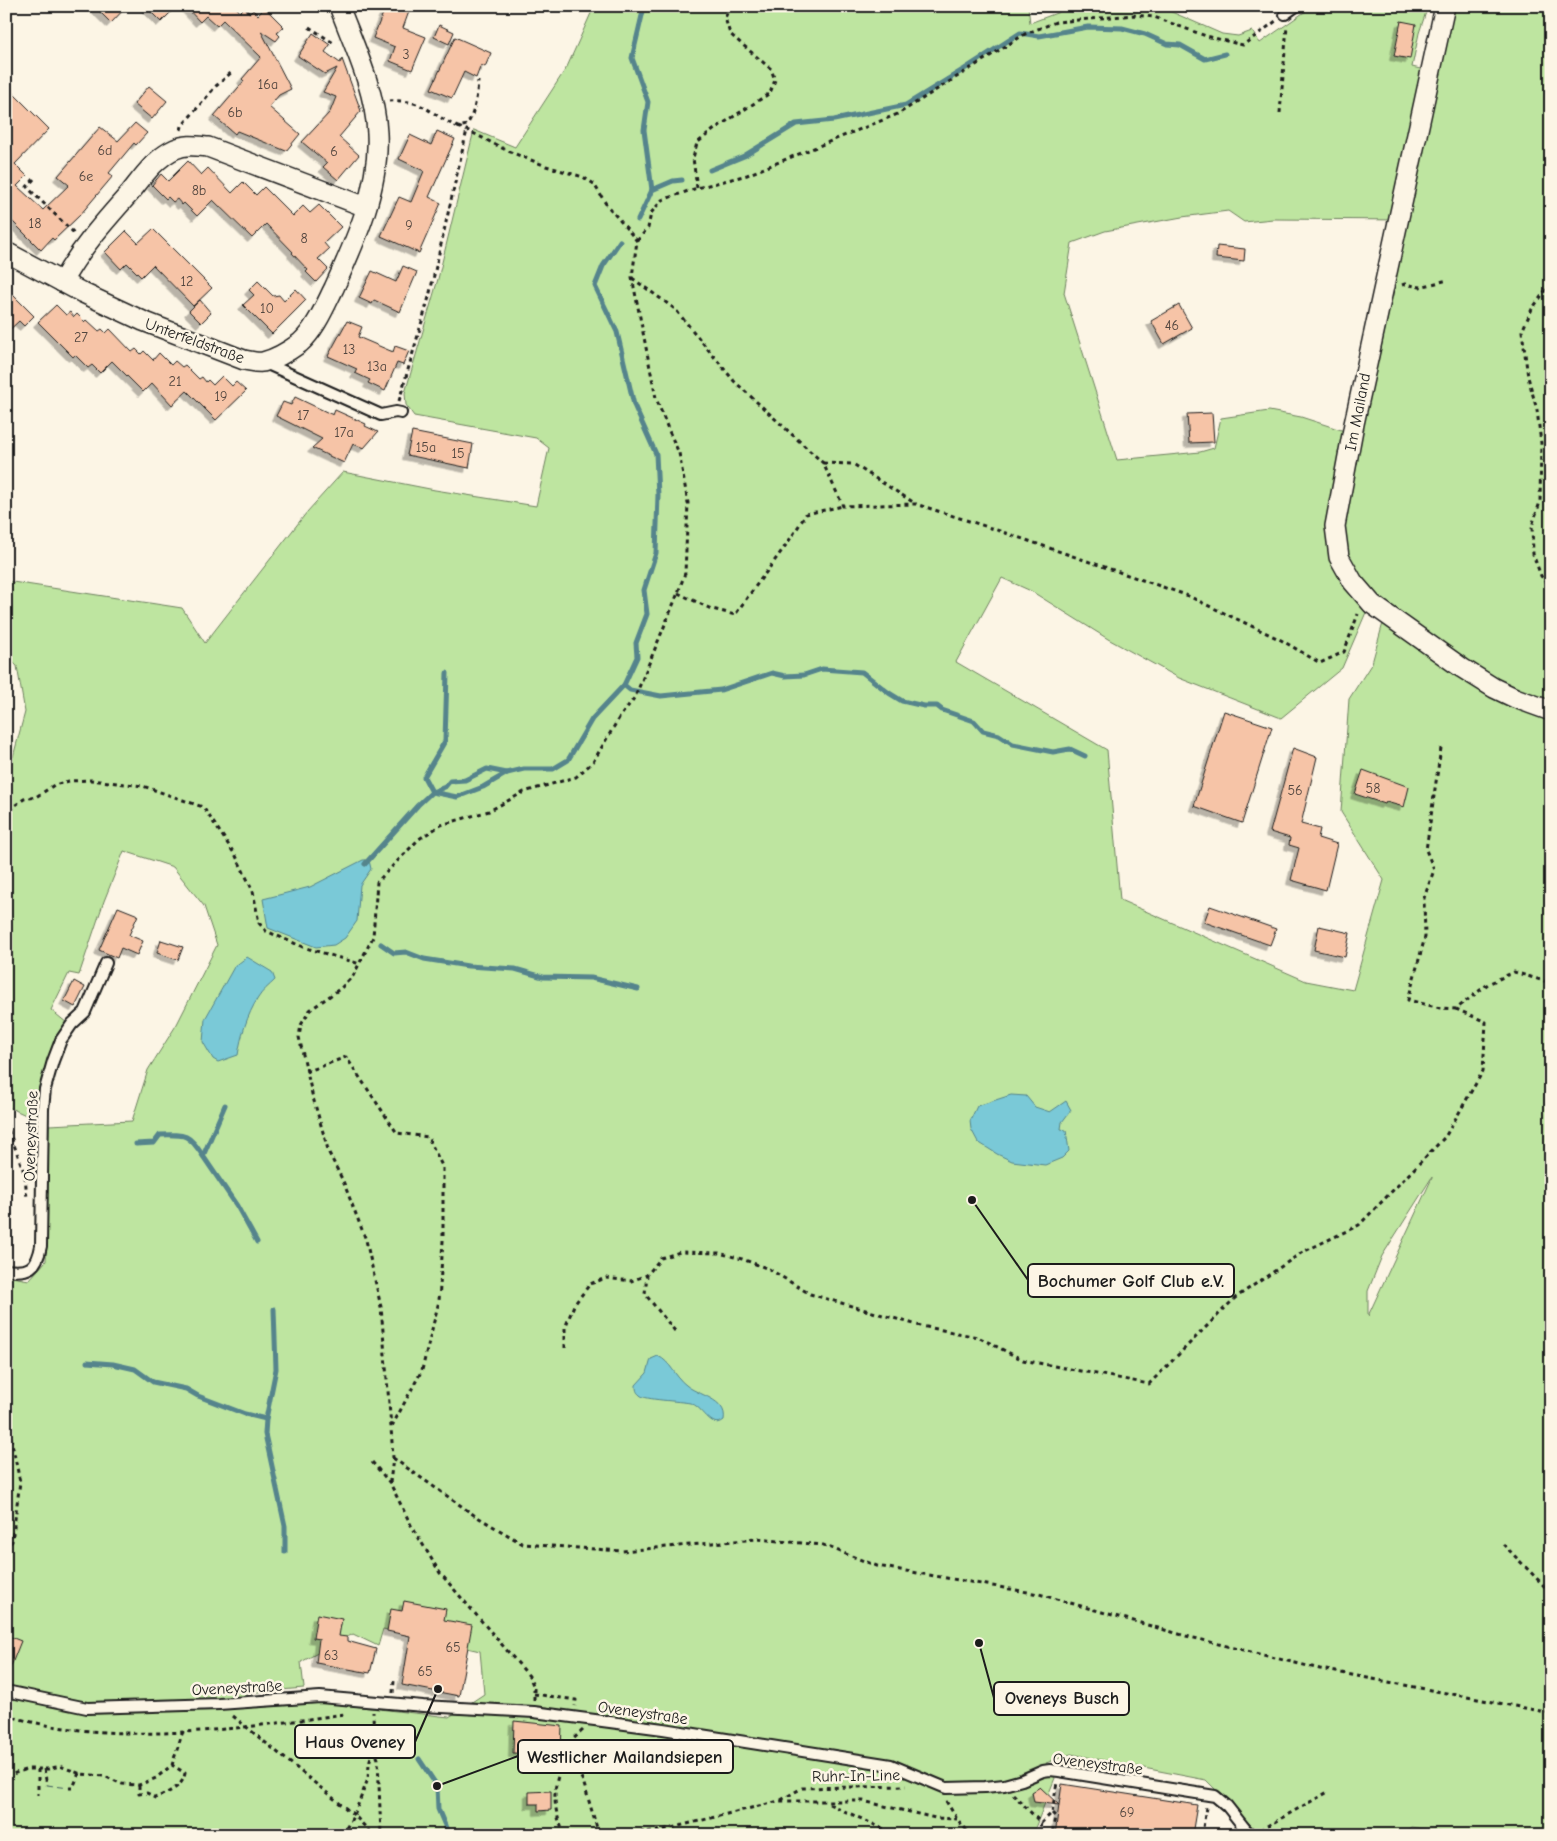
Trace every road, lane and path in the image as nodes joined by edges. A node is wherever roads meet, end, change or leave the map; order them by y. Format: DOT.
graph roads {
  1 [pos="339,6"];
  2 [pos="730,6"];
  3 [pos="1296,6"];
  4 [pos="1445,6"];
  5 [pos="1286,14"];
  6 [pos="309,28"];
  7 [pos="355,49"];
  8 [pos="232,72"];
  9 [pos="478,81"];
  10 [pos="372,103"];
  11 [pos="1280,113"];
  12 [pos="458,127"];
  13 [pos="467,130"];
  14 [pos="177,148"];
  15 [pos="34,179"];
  16 [pos="697,188"];
  17 [pos="366,207"];
  18 [pos="637,241"];
  19 [pos="86,245"];
  20 [pos="6,252"];
  21 [pos="632,278"];
  22 [pos="1448,280"];
  23 [pos="62,282"];
  24 [pos="1551,283"];
  25 [pos="1384,287"];
  26 [pos="262,362"];
  27 [pos="6,372"];
  28 [pos="6,387"];
  29 [pos="399,413"];
  30 [pos="823,463"];
  31 [pos="916,504"];
  32 [pos="843,506"];
  33 [pos="1551,587"];
  34 [pos="678,593"];
  35 [pos="1372,604"];
  36 [pos="1551,711"];
  37 [pos="1441,748"];
  38 [pos="6,818"];
  39 [pos="106,963"];
  40 [pos="360,964"];
  41 [pos="1551,983"];
  42 [pos="1456,1009"];
  43 [pos="306,1072"];
  44 [pos="6,1123"];
  45 [pos="28,1200"];
  46 [pos="6,1270"];
  47 [pos="647,1275"];
  48 [pos="675,1331"];
  49 [pos="565,1348"];
  50 [pos="6,1414"];
  51 [pos="391,1427"];
  52 [pos="393,1458"];
  53 [pos="372,1462"];
  54 [pos="390,1483"];
  55 [pos="1504,1544"];
  56 [pos="6,1549"];
  57 [pos="1551,1592"];
  58 [pos="6,1691"];
  59 [pos="534,1694"];
  60 [pos="576,1700"];
  61 [pos="372,1701"];
  62 [pos="534,1712"];
  63 [pos="1551,1713"];
  64 [pos="6,1715"];
  65 [pos="595,1720"];
  66 [pos="246,1727"];
  67 [pos="183,1731"];
  68 [pos="561,1741"];
  69 [pos="570,1742"];
  70 [pos="374,1747"];
  71 [pos="568,1755"];
  72 [pos="172,1765"];
  73 [pos="38,1769"];
  74 [pos="44,1769"];
  75 [pos="1059,1771"];
  76 [pos="79,1773"];
  77 [pos="6,1776"];
  78 [pos="47,1785"];
  79 [pos="139,1785"];
  80 [pos="1004,1785"];
  81 [pos="908,1786"];
  82 [pos="69,1788"];
  83 [pos="1328,1792"];
  84 [pos="1208,1794"];
  85 [pos="38,1795"];
  86 [pos="779,1801"];
  87 [pos="826,1803"];
  88 [pos="1052,1813"];
  89 [pos="354,1815"];
  90 [pos="1040,1823"];
  91 [pos="1255,1832"];
  92 [pos="342,1835"];
  93 [pos="373,1835"];
  94 [pos="381,1835"];
  95 [pos="565,1835"];
  96 [pos="599,1835"];
  97 [pos="608,1835"];
  98 [pos="897,1835"];
  99 [pos="971,1835"];
  100 [pos="1038,1835"];
  101 [pos="1052,1835"];
  102 [pos="1202,1835"];
  1 -- 7 [label="street, Unterfeldstraße"];
  2 -- 16 [label="path"];
  3 -- 5 [label="lane"];
  4 -- 25 [label="street, Im Mailand"];
  5 -- 11 [label="path"];
  5 -- 16 [label="path"];
  6 -- 7 [label="path"];
  7 -- 10 [label="street, Unterfeldstraße"];
  8 -- 14 [label="path"];
  9 -- 12 [label="path"];
  10 -- 12 [label="path"];
  10 -- 17 [label="street, Unterfeldstraße"];
  12 -- 13 [label="path"];
  13 -- 18 [label="path"];
  13 -- 29 [label="path"];
  14 -- 17 [label="street"];
  14 -- 19 [label="street"];
  15 -- 19 [label="path"];
  16 -- 18 [label="path"];
  17 -- 26 [label="street, Unterfeldstraße"];
  18 -- 21 [label="path"];
  19 -- 23 [label="street"];
  20 -- 23 [label="street, Unterfeldstraße"];
  21 -- 30 [label="path"];
  21 -- 34 [label="path"];
  22 -- 25 [label="path"];
  23 -- 26 [label="street, Unterfeldstraße"];
  24 -- 33 [label="path"];
  25 -- 35 [label="street, Im Mailand"];
  26 -- 29 [label="lane"];
  27 -- 28 [label="path"];
  30 -- 31 [label="path"];
  30 -- 32 [label="path"];
  31 -- 32 [label="path"];
  31 -- 35 [label="path"];
  32 -- 34 [label="path"];
  34 -- 40 [label="path"];
  35 -- 36 [label="street, Im Mailand"];
  37 -- 42 [label="path"];
  38 -- 40 [label="path"];
  39 -- 46 [label="lane, Oveneystraße"];
  40 -- 43 [label="path"];
  41 -- 42 [label="path"];
  42 -- 47 [label="path"];
  43 -- 51 [label="path"];
  43 -- 51 [label="path"];
  44 -- 45 [label="path"];
  47 -- 48 [label="path"];
  47 -- 49 [label="path"];
  50 -- 56 [label="path"];
  51 -- 52 [label="path"];
  52 -- 54 [label="path"];
  52 -- 63 [label="path"];
  53 -- 54 [label="path"];
  54 -- 59 [label="path"];
  55 -- 57 [label="path"];
  58 -- 61 [label="lane, Oveneystraße"];
  59 -- 60 [label="path"];
  59 -- 62 [label="path"];
  61 -- 62 [label="lane, Oveneystraße"];
  61 -- 66 [label="path"];
  61 -- 70 [label="path"];
  62 -- 65 [label="lane, Oveneystraße"];
  64 -- 67 [label="path"];
  65 -- 69 [label="path"];
  65 -- 80 [label="lane, Oveneystraße"];
  66 -- 67 [label="path"];
  66 -- 89 [label="path"];
  67 -- 72 [label="path"];
  68 -- 69 [label="path"];
  69 -- 71 [label="path"];
  70 -- 89 [label="path"];
  70 -- 94 [label="path"];
  71 -- 95 [label="path"];
  71 -- 96 [label="path"];
  72 -- 79 [label="path"];
  72 -- 79 [label="path"];
  73 -- 74 [label="path"];
  73 -- 77 [label="path"];
  73 -- 85 [label="path"];
  74 -- 76 [label="path"];
  74 -- 78 [label="path"];
  75 -- 80 [label="lane, Oveneystraße"];
  75 -- 84 [label="lane, Oveneystraße"];
  75 -- 88 [label="path"];
  76 -- 79 [label="path"];
  76 -- 82 [label="path"];
  80 -- 90 [label="path"];
  81 -- 86 [label="path, Ruhr-In-Line"];
  83 -- 91 [label="path"];
  84 -- 91 [label="lane, Oveneystraße"];
  84 -- 102 [label="path"];
  86 -- 87 [label="path"];
  86 -- 97 [label="path"];
  87 -- 98 [label="path"];
  87 -- 99 [label="path"];
  88 -- 90 [label="path"];
  88 -- 101 [label="path"];
  89 -- 92 [label="path"];
  89 -- 93 [label="path"];
  90 -- 100 [label="path"];
}
